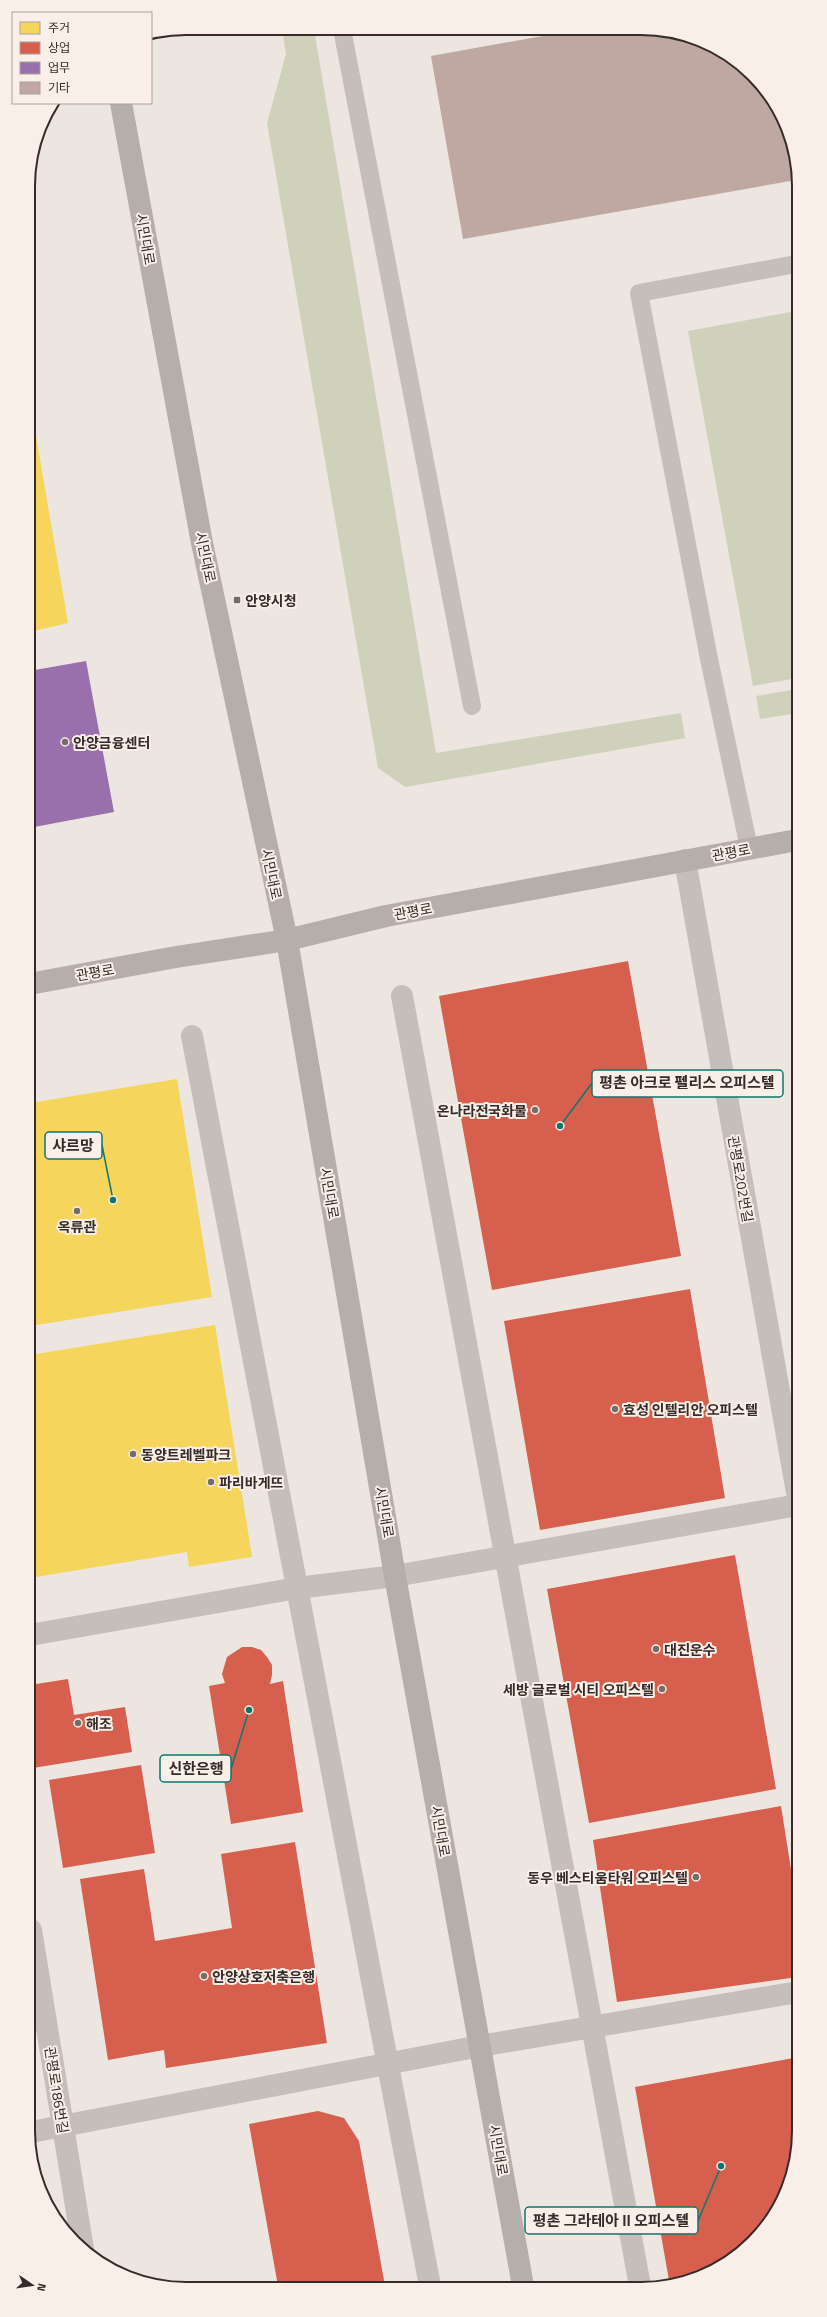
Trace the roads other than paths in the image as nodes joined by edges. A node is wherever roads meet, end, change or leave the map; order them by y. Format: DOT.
graph roads {
  1 [pos="343,35"];
  2 [pos="121,104"];
  3 [pos="792,265"];
  4 [pos="472,706"];
  5 [pos="792,841"];
  6 [pos="749,848"];
  7 [pos="685,860"];
  8 [pos="287,940"];
  9 [pos="35,983"];
  10 [pos="402,996"];
  11 [pos="192,1036"];
  12 [pos="792,1464"];
  13 [pos="792,1506"];
  14 [pos="505,1556"];
  15 [pos="396,1576"];
  16 [pos="297,1588"];
  17 [pos="35,1634"];
  18 [pos="35,1954"];
  19 [pos="792,1993"];
  20 [pos="592,2027"];
  21 [pos="480,2046"];
  22 [pos="387,2064"];
  23 [pos="63,2126"];
  24 [pos="35,2131"];
  25 [pos="83,2241"];
  26 [pos="429,2282"];
  27 [pos="522,2282"];
  28 [pos="639,2282"];
  1 -- 4 [label="lane"];
  2 -- 8 [label="street, 시민대로"];
  3 -- 6 [label="lane"];
  5 -- 6 [label="street, 관평로"];
  6 -- 7 [label="street, 관평로"];
  7 -- 8 [label="street, 관평로"];
  7 -- 12 [label="street, 관평로202번길"];
  8 -- 9 [label="street, 관평로"];
  8 -- 15 [label="street, 시민대로"];
  10 -- 14 [label="street"];
  11 -- 16 [label="street"];
  13 -- 14 [label="street"];
  14 -- 15 [label="street"];
  14 -- 20 [label="street"];
  15 -- 16 [label="street"];
  15 -- 21 [label="street, 시민대로"];
  16 -- 17 [label="street"];
  16 -- 22 [label="street"];
  18 -- 23 [label="street, 관평로186번길"];
  19 -- 20 [label="street"];
  20 -- 21 [label="street"];
  20 -- 28 [label="street"];
  21 -- 22 [label="street"];
  21 -- 27 [label="street, 시민대로"];
  22 -- 23 [label="street"];
  22 -- 26 [label="street"];
  23 -- 24 [label="street"];
  23 -- 25 [label="street, 관평로186번길"];
}
